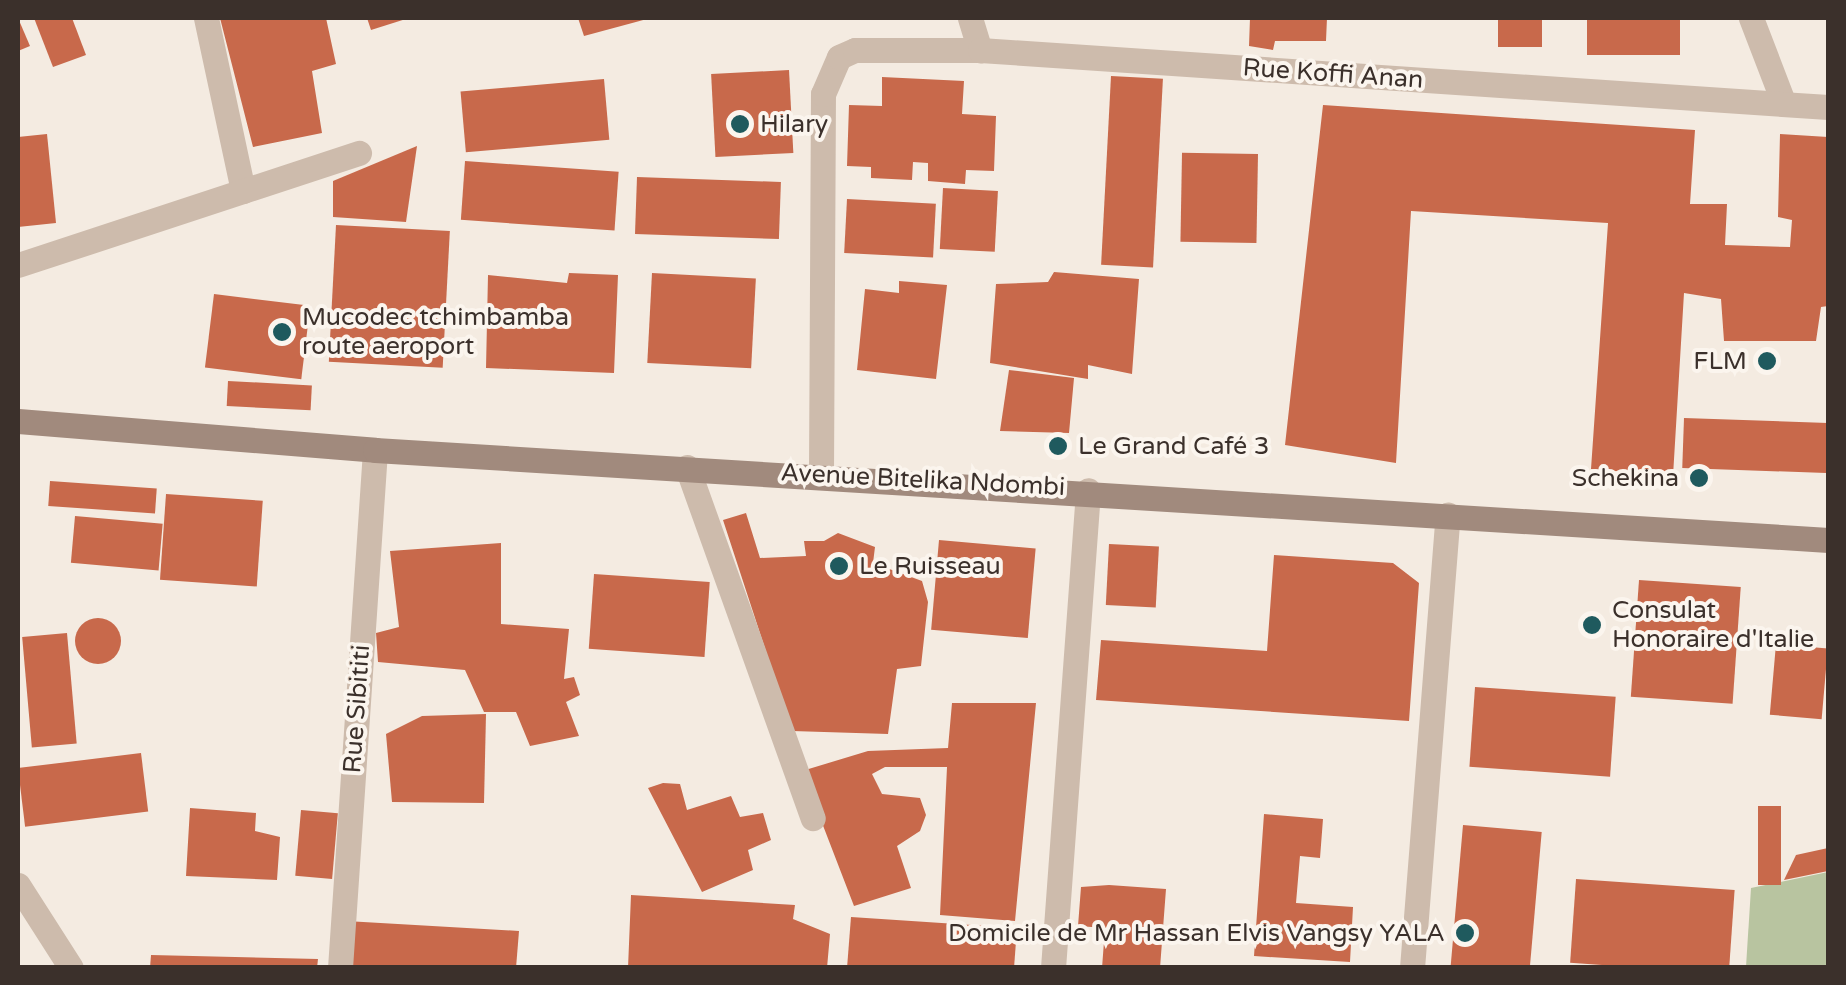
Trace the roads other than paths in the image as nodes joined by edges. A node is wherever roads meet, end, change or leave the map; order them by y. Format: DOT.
graph roads {
  1 [pos="206,18"];
  2 [pos="970,18"];
  3 [pos="1751,18"];
  4 [pos="980,50"];
  5 [pos="1784,104"];
  6 [pos="1828,107"];
  7 [pos="358,153"];
  8 [pos="243,192"];
  9 [pos="18,265"];
  10 [pos="18,421"];
  11 [pos="375,450"];
  12 [pos="687,467"];
  13 [pos="821,473"];
  14 [pos="1088,490"];
  15 [pos="1448,514"];
  16 [pos="1828,540"];
  17 [pos="813,818"];
  18 [pos="18,885"];
  19 [pos="70,968"];
  20 [pos="340,968"];
  21 [pos="1053,968"];
  22 [pos="1412,968"];
  1 -- 8 [label="street"];
  2 -- 4 [label="street"];
  3 -- 5 [label="street"];
  4 -- 5 [label="street, Rue Koffi Anan"];
  4 -- 13 [label="street, Rue Koffi Anan"];
  5 -- 6 [label="street, Rue Koffi Anan"];
  7 -- 8 [label="street"];
  8 -- 9 [label="street"];
  10 -- 11 [label="street, Avenue Bitelika Ndombi"];
  11 -- 12 [label="street, Avenue Bitelika Ndombi"];
  11 -- 20 [label="street, Rue Sibititi"];
  12 -- 13 [label="street, Avenue Bitelika Ndombi"];
  12 -- 17 [label="street"];
  13 -- 14 [label="street, Avenue Bitelika Ndombi"];
  14 -- 15 [label="street, Avenue Bitelika Ndombi"];
  14 -- 21 [label="street"];
  15 -- 16 [label="street, Avenue Bitelika Ndombi"];
  15 -- 22 [label="street"];
  18 -- 19 [label="street"];
}
